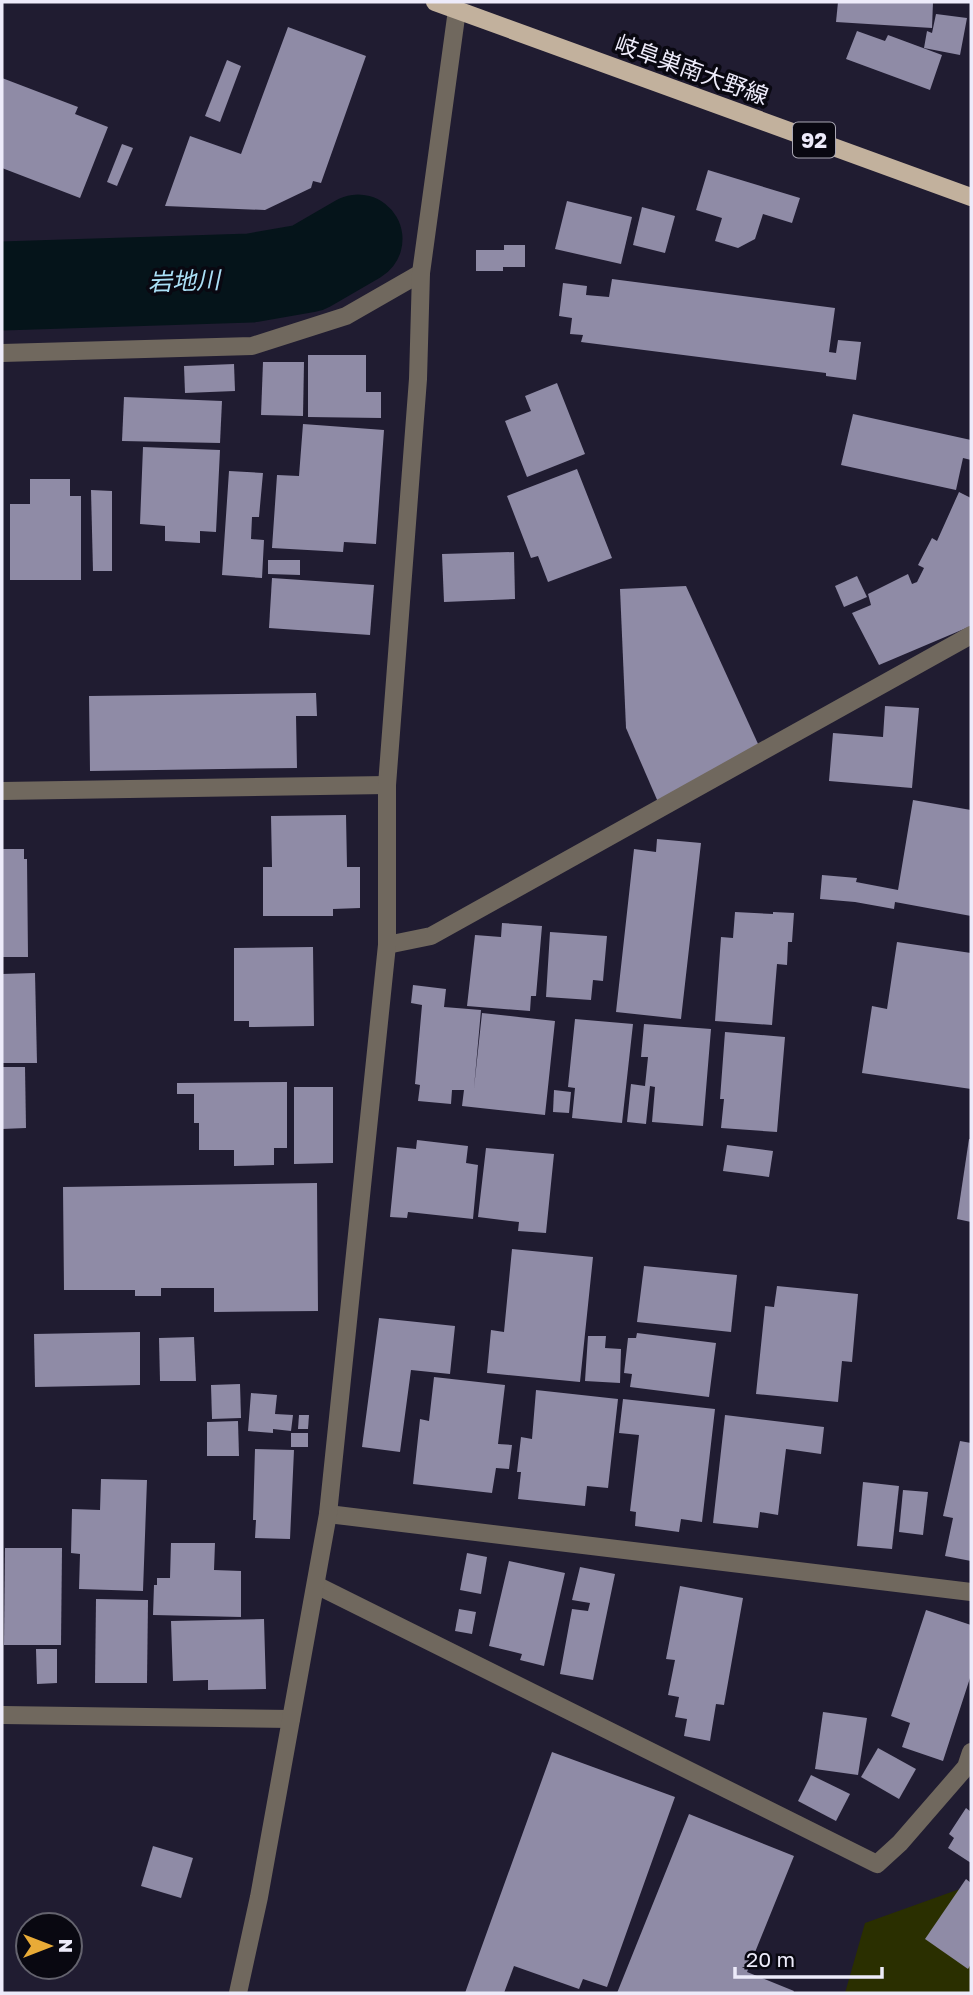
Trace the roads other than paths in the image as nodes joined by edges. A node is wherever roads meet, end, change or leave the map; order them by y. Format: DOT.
graph roads {
  1 [pos="435,2"];
  2 [pos="457,10"];
  3 [pos="971,197"];
  4 [pos="421,273"];
  5 [pos="2,354"];
  6 [pos="971,635"];
  7 [pos="387,785"];
  8 [pos="2,791"];
  9 [pos="387,945"];
  10 [pos="328,1514"];
  11 [pos="316,1585"];
  12 [pos="971,1592"];
  13 [pos="2,1715"];
  14 [pos="291,1719"];
  15 [pos="971,1752"];
  16 [pos="238,1993"];
  1 -- 2 [label="main road, 岐阜巣南大野線 / 92"];
  2 -- 3 [label="main road, 岐阜巣南大野線 / 92"];
  2 -- 4 [label="street"];
  4 -- 5 [label="street"];
  4 -- 7 [label="street"];
  6 -- 9 [label="street"];
  7 -- 8 [label="street"];
  7 -- 9 [label="street"];
  9 -- 10 [label="street"];
  10 -- 11 [label="street"];
  10 -- 12 [label="street"];
  11 -- 14 [label="street"];
  11 -- 15 [label="street"];
  13 -- 14 [label="street"];
  14 -- 16 [label="street"];
}
